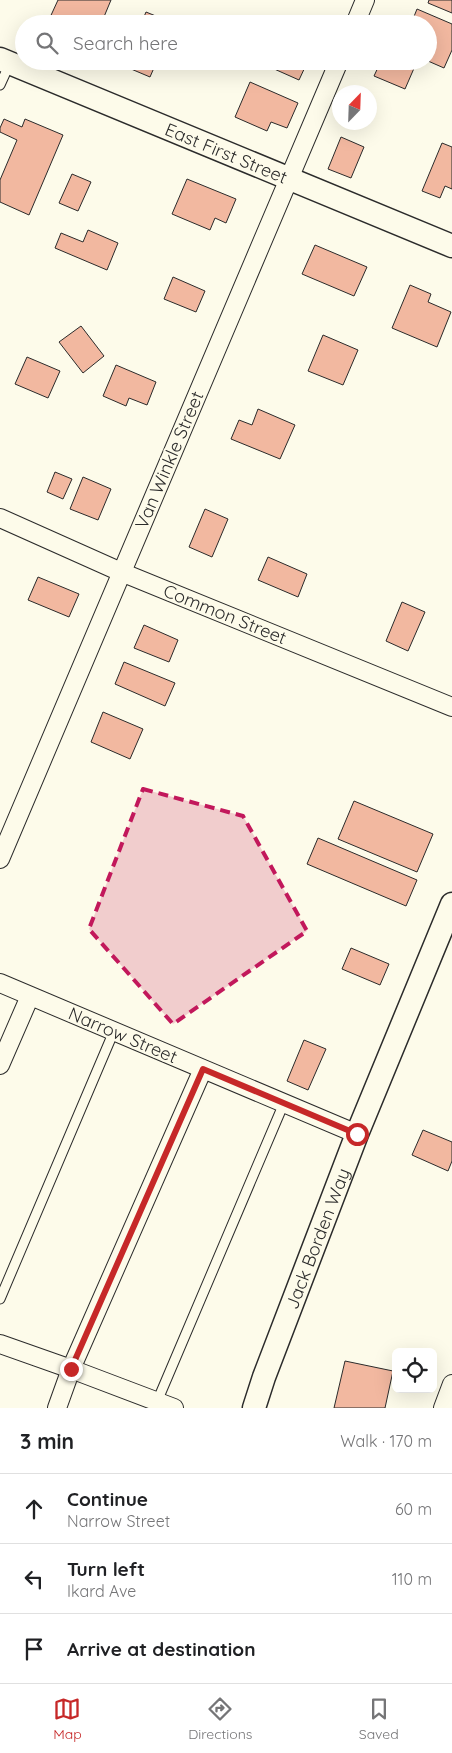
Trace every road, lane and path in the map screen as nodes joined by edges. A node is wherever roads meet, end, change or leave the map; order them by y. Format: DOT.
graph roads {
  1 [pos="365,0"];
  2 [pos="359,15"];
  3 [pos="5,61"];
  4 [pos="27,70"];
  5 [pos="335,70"];
  6 [pos="0,85"];
  7 [pos="288,178"];
  8 [pos="452,246"];
  9 [pos="0,518"];
  10 [pos="121,572"];
  11 [pos="452,707"];
  12 [pos="0,859"];
  13 [pos="452,904"];
  14 [pos="0,983"];
  15 [pos="30,996"];
  16 [pos="114,1032"];
  17 [pos="0,1065"];
  18 [pos="203,1069"];
  19 [pos="284,1103"];
  20 [pos="357,1134"];
  21 [pos="0,1299"];
  22 [pos="0,1344"];
  23 [pos="71,1369"];
  24 [pos="452,1384"];
  25 [pos="156,1405"];
  26 [pos="57,1408"];
  27 [pos="174,1408"];
  28 [pos="254,1408"];
  29 [pos="443,1408"];
  1 -- 2 [label="street"];
  3 -- 6 [label="lane"];
  4 -- 7 [label="street, East First Street"];
  5 -- 7 [label="street, Van Winkle Street"];
  7 -- 8 [label="street, East First Street"];
  7 -- 10 [label="street, Van Winkle Street"];
  9 -- 10 [label="street, Common Street"];
  10 -- 11 [label="street, Common Street"];
  10 -- 12 [label="street, Van Winkle Street"];
  13 -- 20 [label="street, Jack Borden Way"];
  14 -- 15 [label="street, Narrow Street"];
  15 -- 16 [label="street, Narrow Street"];
  15 -- 17 [label="street"];
  16 -- 18 [label="street, Narrow Street"];
  16 -- 21 [label="lane"];
  18 -- 19 [label="street, Narrow Street"];
  18 -- 23 [label="street"];
  19 -- 20 [label="street, Narrow Street"];
  19 -- 25 [label="lane"];
  20 -- 28 [label="street, Jack Borden Way"];
  22 -- 23 [label="street"];
  23 -- 25 [label="street"];
  23 -- 26 [label="street"];
  24 -- 29 [label="street"];
  25 -- 27 [label="street"];
}
